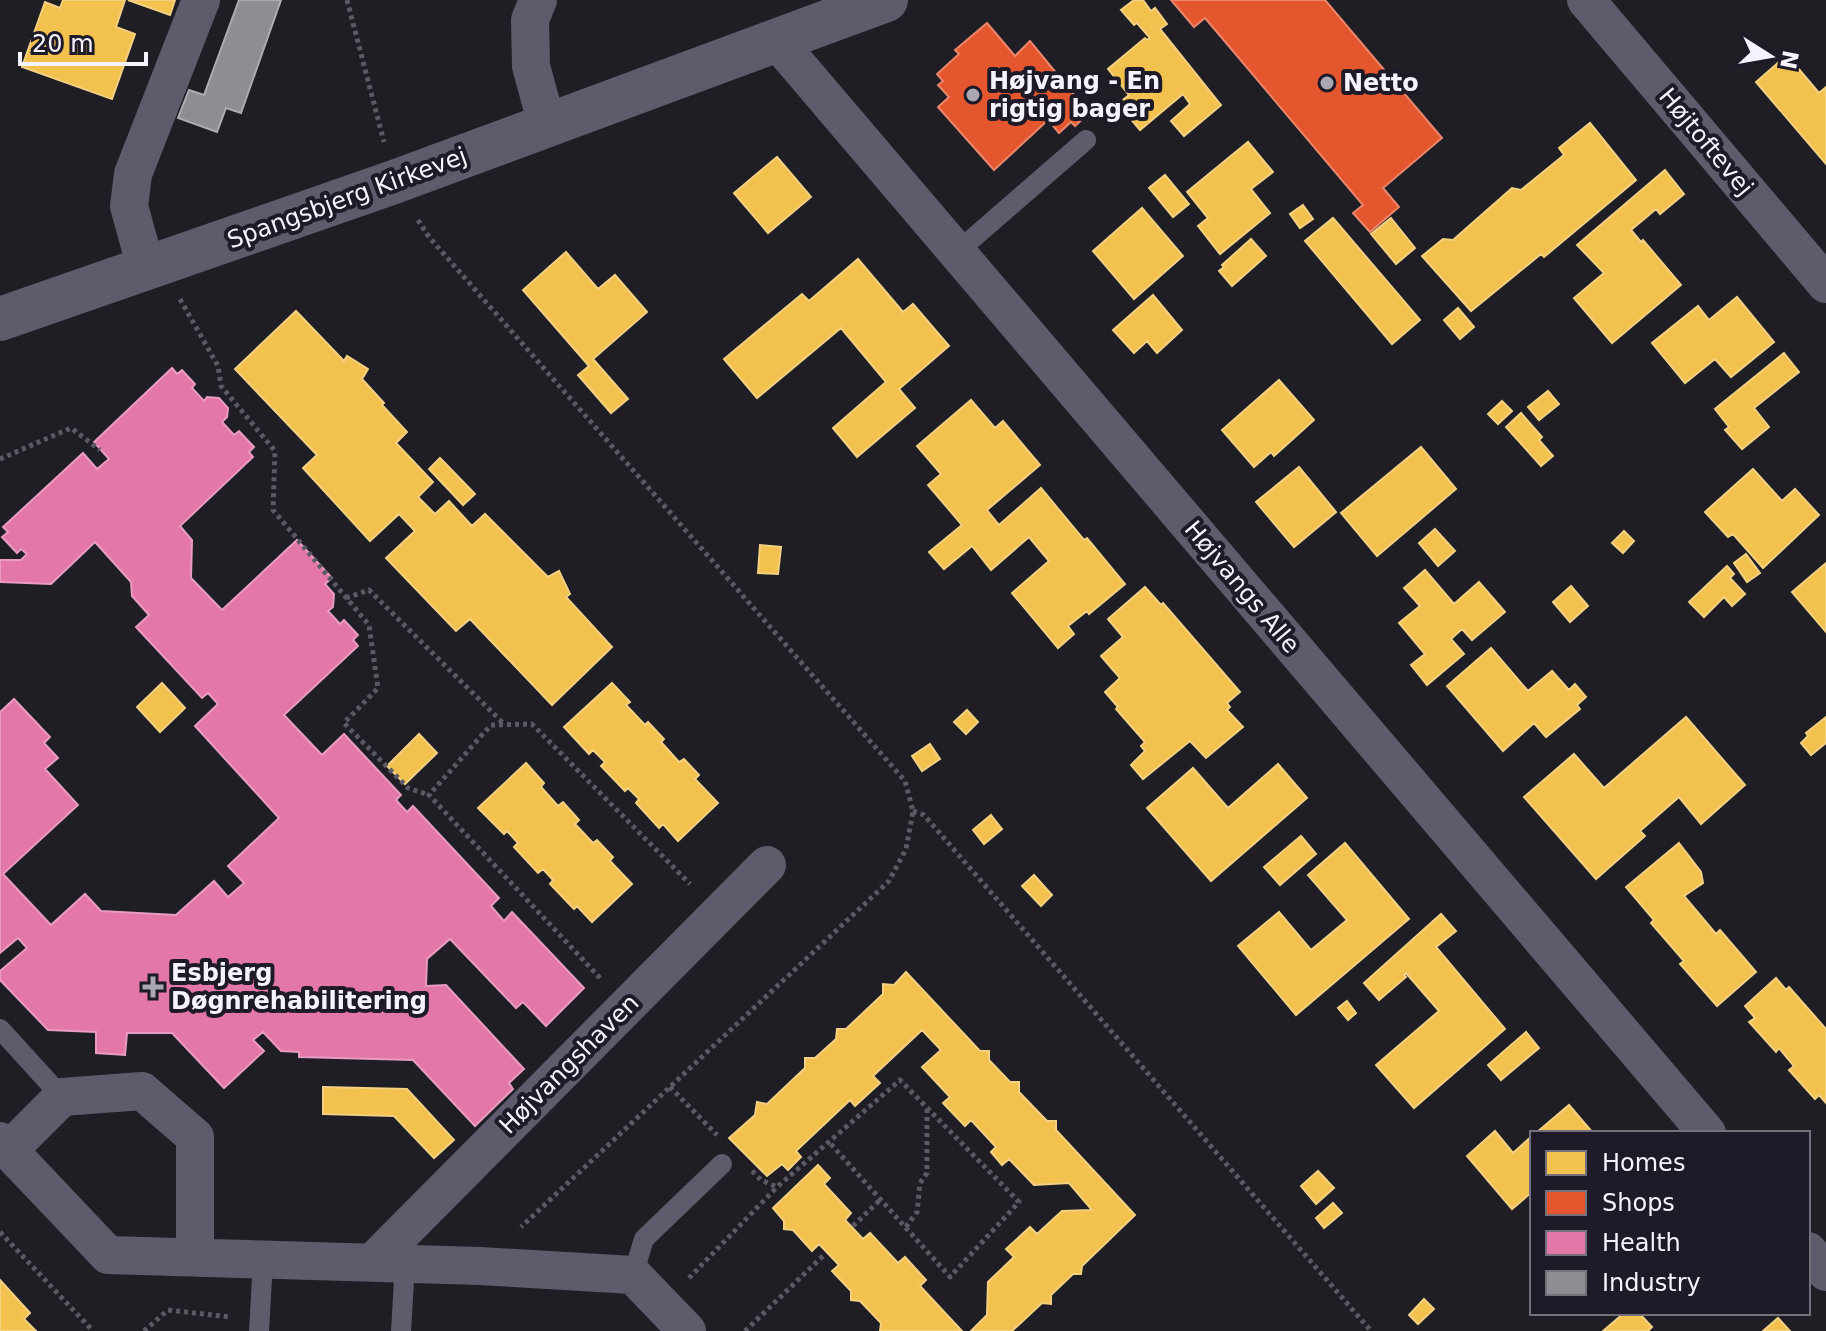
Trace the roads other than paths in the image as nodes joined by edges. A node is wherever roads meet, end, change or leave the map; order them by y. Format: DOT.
graph roads {
  1 [pos="201,0"];
  2 [pos="538,0"];
  3 [pos="886,0"];
  4 [pos="1586,0"];
  5 [pos="777,41"];
  6 [pos="547,125"];
  7 [pos="1086,140"];
  8 [pos="957,252"];
  9 [pos="153,266"];
  10 [pos="1821,267"];
  11 [pos="0,319"];
  12 [pos="767,865"];
  13 [pos="0,1029"];
  14 [pos="62,1097"];
  15 [pos="1705,1131"];
  16 [pos="5,1146"];
  17 [pos="722,1164"];
  18 [pos="1810,1253"];
  19 [pos="195,1258"];
  20 [pos="263,1260"];
  21 [pos="389,1264"];
  22 [pos="1826,1272"];
  23 [pos="633,1275"];
  24 [pos="674,1318"];
  25 [pos="259,1326"];
  26 [pos="401,1331"];
  1 -- 9 [label="street"];
  2 -- 6 [label="street"];
  3 -- 5 [label="street, Spangsbjerg Kirkevej"];
  4 -- 10 [label="street, Højtoftevej"];
  5 -- 6 [label="street, Spangsbjerg Kirkevej"];
  5 -- 8 [label="street, Højvangs Alle"];
  6 -- 9 [label="street, Spangsbjerg Kirkevej"];
  7 -- 8 [label="lane"];
  8 -- 15 [label="street, Højvangs Alle"];
  9 -- 11 [label="street, Spangsbjerg Kirkevej"];
  12 -- 21 [label="street, Højvangshaven"];
  13 -- 14 [label="lane"];
  14 -- 16 [label="street"];
  14 -- 19 [label="street"];
  16 -- 19 [label="street"];
  17 -- 23 [label="lane"];
  18 -- 22 [label="street"];
  19 -- 20 [label="street"];
  20 -- 21 [label="street"];
  20 -- 25 [label="lane"];
  21 -- 23 [label="street"];
  21 -- 26 [label="lane"];
  23 -- 24 [label="street"];
}
